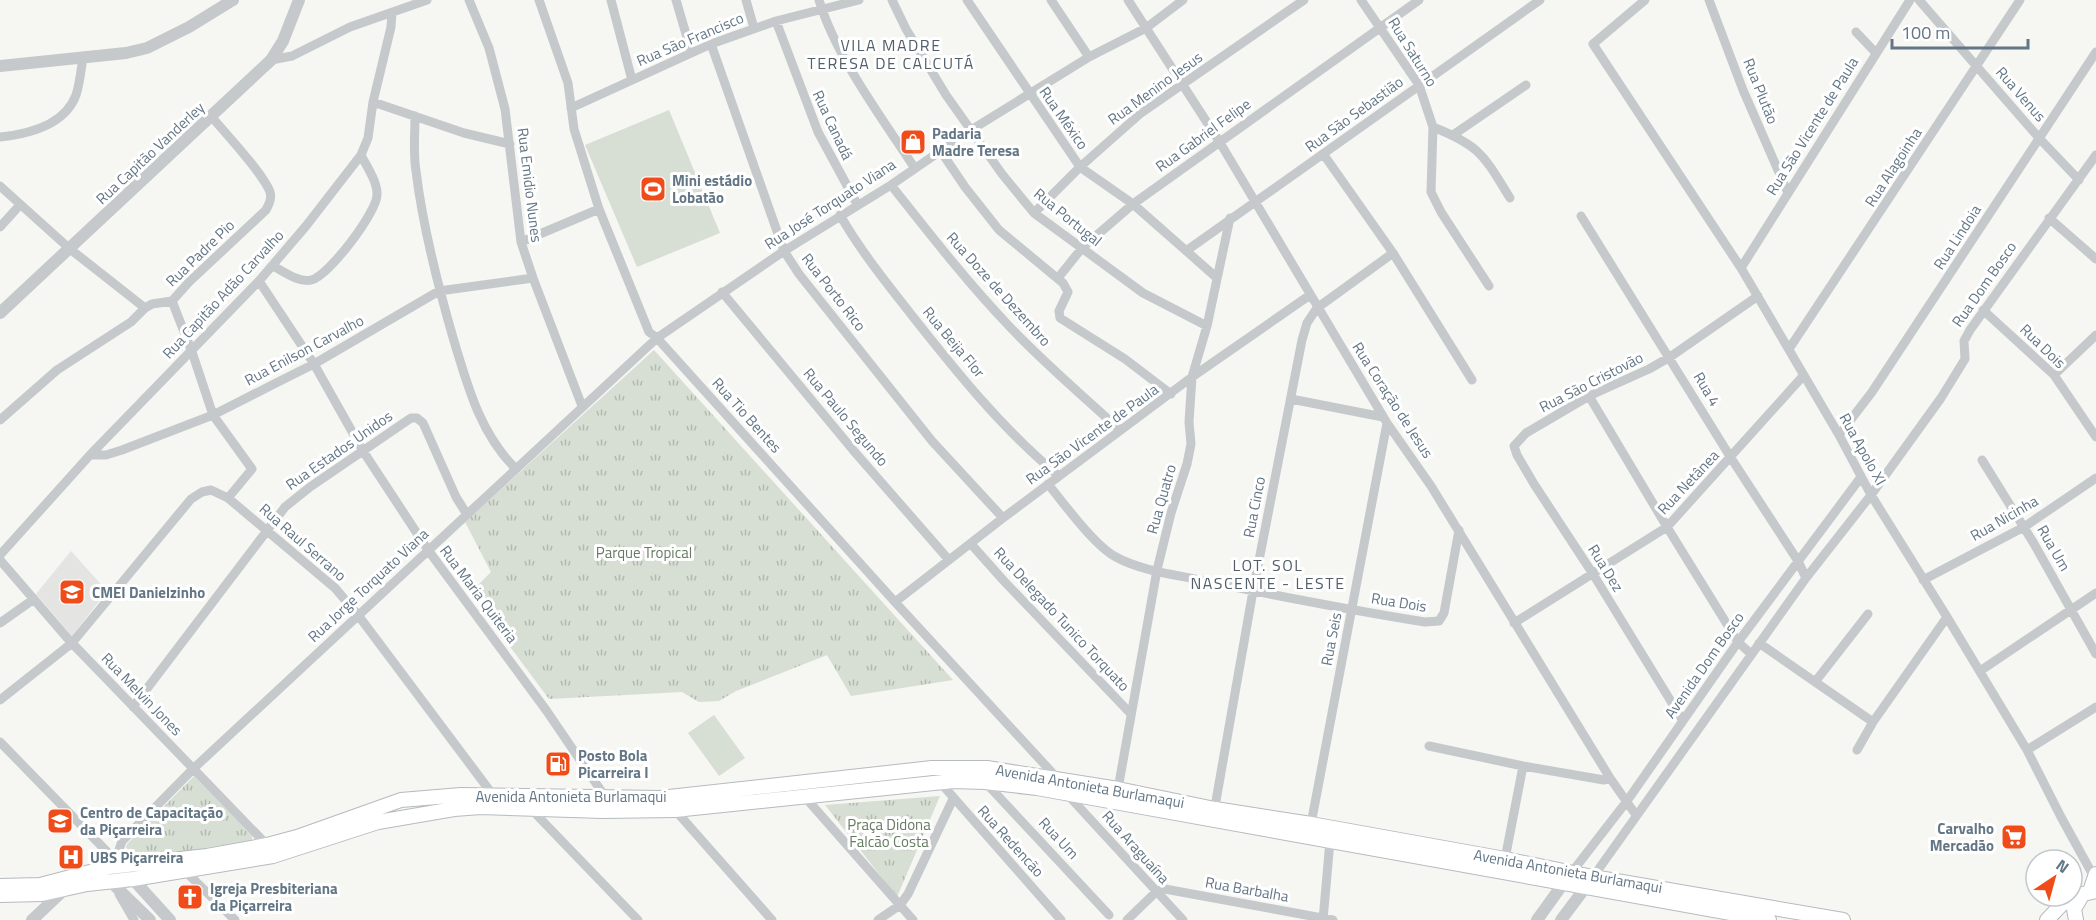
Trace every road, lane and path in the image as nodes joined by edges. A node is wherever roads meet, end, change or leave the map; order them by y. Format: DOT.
graph roads {
  1 [pos="299,0"];
  2 [pos="427,0"];
  3 [pos="469,0"];
  4 [pos="538,0"];
  5 [pos="611,0"];
  6 [pos="676,0"];
  7 [pos="746,0"];
  8 [pos="858,0"];
  9 [pos="892,0"];
  10 [pos="967,0"];
  11 [pos="1128,0"];
  12 [pos="1183,0"];
  13 [pos="1304,0"];
  14 [pos="1361,0"];
  15 [pos="1419,0"];
  16 [pos="1540,0"];
  17 [pos="1645,0"];
  18 [pos="1709,0"];
  19 [pos="1910,0"];
  20 [pos="1919,0"];
  21 [pos="2020,0"];
  22 [pos="229,1"];
  23 [pos="1055,1"];
  24 [pos="820,4"];
  25 [pos="392,13"];
  26 [pos="776,21"];
  27 [pos="1381,27"];
  28 [pos="754,28"];
  29 [pos="1146,28"];
  30 [pos="1856,32"];
  31 [pos="711,44"];
  32 [pos="691,51"];
  33 [pos="2096,51"];
  34 [pos="1876,53"];
  35 [pos="83,57"];
  36 [pos="1089,57"];
  37 [pos="271,60"];
  38 [pos="0,66"];
  39 [pos="1977,66"];
  40 [pos="632,80"];
  41 [pos="1182,85"];
  42 [pos="1419,85"];
  43 [pos="1526,85"];
  44 [pos="1028,93"];
  45 [pos="373,102"];
  46 [pos="571,108"];
  47 [pos="211,116"];
  48 [pos="415,117"];
  49 [pos="1433,127"];
  50 [pos="970,130"];
  51 [pos="1453,135"];
  52 [pos="0,137"];
  53 [pos="2039,138"];
  54 [pos="1219,141"];
  55 [pos="510,144"];
  56 [pos="940,150"];
  57 [pos="361,155"];
  58 [pos="1324,155"];
  59 [pos="2096,155"];
  60 [pos="1080,166"];
  61 [pos="914,167"];
  62 [pos="2079,180"];
  63 [pos="891,185"];
  64 [pos="0,186"];
  65 [pos="1788,193"];
  66 [pos="1510,198"];
  67 [pos="1256,202"];
  68 [pos="857,204"];
  69 [pos="1133,204"];
  70 [pos="19,206"];
  71 [pos="599,209"];
  72 [pos="1034,213"];
  73 [pos="840,215"];
  74 [pos="1581,216"];
  75 [pos="1230,218"];
  76 [pos="2049,218"];
  77 [pos="0,227"];
  78 [pos="520,242"];
  79 [pos="1082,248"];
  80 [pos="70,249"];
  81 [pos="784,251"];
  82 [pos="1186,251"];
  83 [pos="1393,253"];
  84 [pos="2096,259"];
  85 [pos="273,266"];
  86 [pos="1741,268"];
  87 [pos="532,278"];
  88 [pos="1058,278"];
  89 [pos="1217,278"];
  90 [pos="259,281"];
  91 [pos="1489,286"];
  92 [pos="439,291"];
  93 [pos="722,292"];
  94 [pos="1310,295"];
  95 [pos="1758,296"];
  96 [pos="172,301"];
  97 [pos="145,308"];
  98 [pos="1317,308"];
  99 [pos="1983,310"];
  100 [pos="0,313"];
  101 [pos="1207,326"];
  102 [pos="2096,335"];
  103 [pos="657,338"];
  104 [pos="1789,349"];
  105 [pos="192,352"];
  106 [pos="1670,357"];
  107 [pos="314,364"];
  108 [pos="1804,375"];
  109 [pos="2054,375"];
  110 [pos="1192,376"];
  111 [pos="1472,380"];
  112 [pos="1171,394"];
  113 [pos="1589,396"];
  114 [pos="1291,399"];
  115 [pos="582,406"];
  116 [pos="213,415"];
  117 [pos="0,420"];
  118 [pos="1385,420"];
  119 [pos="1120,430"];
  120 [pos="1526,433"];
  121 [pos="1839,435"];
  122 [pos="2096,437"];
  123 [pos="363,451"];
  124 [pos="90,456"];
  125 [pos="1731,458"];
  126 [pos="1982,460"];
  127 [pos="515,468"];
  128 [pos="1059,476"];
  129 [pos="1861,477"];
  130 [pos="2096,478"];
  131 [pos="1048,484"];
  132 [pos="1871,495"];
  133 [pos="228,498"];
  134 [pos="466,513"];
  135 [pos="1003,518"];
  136 [pos="1667,527"];
  137 [pos="2024,527"];
  138 [pos="1458,530"];
  139 [pos="266,531"];
  140 [pos="971,544"];
  141 [pos="428,550"];
  142 [pos="0,557"];
  143 [pos="949,560"];
  144 [pos="1798,561"];
  145 [pos="1157,570"];
  146 [pos="1593,574"];
  147 [pos="1806,578"];
  148 [pos="1923,580"];
  149 [pos="1253,591"];
  150 [pos="2096,593"];
  151 [pos="34,600"];
  152 [pos="895,602"];
  153 [pos="1351,610"];
  154 [pos="2072,610"];
  155 [pos="1868,614"];
  156 [pos="358,615"];
  157 [pos="1947,617"];
  158 [pos="0,623"];
  159 [pos="1514,623"];
  160 [pos="1738,642"];
  161 [pos="72,643"];
  162 [pos="1759,643"];
  163 [pos="1751,654"];
  164 [pos="2096,654"];
  165 [pos="1980,671"];
  166 [pos="1815,682"];
  167 [pos="0,700"];
  168 [pos="133,707"];
  169 [pos="2096,707"];
  170 [pos="1131,714"];
  171 [pos="1683,721"];
  172 [pos="1873,722"];
  173 [pos="0,742"];
  174 [pos="1429,746"];
  175 [pos="1857,750"];
  176 [pos="2027,750"];
  177 [pos="1523,766"];
  178 [pos="193,769"];
  179 [pos="915,777"];
  180 [pos="1610,778"];
  181 [pos="893,779"];
  182 [pos="1058,779"];
  183 [pos="939,781"];
  184 [pos="985,782"];
  185 [pos="1118,789"];
  186 [pos="1086,790"];
  187 [pos="1067,794"];
  188 [pos="493,795"];
  189 [pos="804,796"];
  190 [pos="954,799"];
  191 [pos="1627,801"];
  192 [pos="587,804"];
  193 [pos="607,805"];
  194 [pos="531,809"];
  195 [pos="675,810"];
  196 [pos="1214,815"];
  197 [pos="1636,815"];
  198 [pos="362,821"];
  199 [pos="1311,824"];
  200 [pos="338,829"];
  201 [pos="1330,841"];
  202 [pos="267,845"];
  203 [pos="1417,850"];
  204 [pos="1505,859"];
  205 [pos="121,866"];
  206 [pos="185,871"];
  207 [pos="1572,872"];
  208 [pos="133,879"];
  209 [pos="1589,882"];
  210 [pos="113,884"];
  211 [pos="1564,884"];
  212 [pos="2092,885"];
  213 [pos="0,886"];
  214 [pos="66,888"];
  215 [pos="38,890"];
  216 [pos="1157,891"];
  217 [pos="0,895"];
  218 [pos="900,905"];
  219 [pos="1109,915"];
  220 [pos="36,916"];
  221 [pos="2072,916"];
  222 [pos="1744,918"];
  223 [pos="1326,919"];
  224 [pos="134,920"];
  225 [pos="150,920"];
  226 [pos="170,920"];
  227 [pos="235,920"];
  228 [pos="638,920"];
  229 [pos="772,920"];
  230 [pos="878,920"];
  231 [pos="913,920"];
  232 [pos="1061,920"];
  233 [pos="1127,920"];
  234 [pos="1183,920"];
  235 [pos="1537,920"];
  236 [pos="1561,920"];
  237 [pos="1769,920"];
  238 [pos="1843,920"];
  239 [pos="2047,920"];
  1 -- 37 [label="street, Rua Capitão Vanderley"];
  2 -- 25 [label="street"];
  3 -- 55 [label="street, Rua Emidio Nunes"];
  4 -- 46 [label="street, Rua Tio Bentes"];
  5 -- 40 [label="street"];
  6 -- 32 [label="street"];
  7 -- 28 [label="street"];
  8 -- 24 [label="street, Rua São Francisco"];
  9 -- 50 [label="street, Rua Portugal"];
  10 -- 44 [label="street, Rua México"];
  11 -- 29 [label="street, Rua Coração de Jesus"];
  12 -- 29 [label="street"];
  13 -- 41 [label="street, Rua Menino Jesus"];
  14 -- 27 [label="street, Rua Saturno"];
  15 -- 27 [label="street, Rua Gabriel Felipe"];
  16 -- 42 [label="street, Rua São Sebastião"];
  17 -- 86 [label="street, Rua Apolo XI"];
  18 -- 65 [label="street, Rua Plutão"];
  19 -- 34 [label="street, Rua São Vicente de Paula"];
  20 -- 39 [label="street, Rua Venus"];
  21 -- 39 [label="street, Rua Alagoinha"];
  22 -- 35 [label="street"];
  23 -- 36 [label="street"];
  24 -- 26 [label="street, Rua São Francisco"];
  24 -- 61 [label="street"];
  25 -- 37 [label="street"];
  25 -- 45 [label="street, Rua Capitão Adão Carvalho"];
  26 -- 28 [label="street, Rua São Francisco"];
  26 -- 68 [label="street, Rua Canadá"];
  27 -- 42 [label="street, Rua Saturno"];
  27 -- 54 [label="street, Rua Gabriel Felipe"];
  28 -- 31 [label="street, Rua São Francisco"];
  29 -- 36 [label="street, Rua José Torquato Viana"];
  29 -- 41 [label="street, Rua Coração de Jesus"];
  30 -- 34 [label="street"];
  31 -- 32 [label="street, Rua São Francisco"];
  31 -- 81 [label="street, Rua Porto Rico"];
  32 -- 40 [label="street, Rua São Francisco"];
  33 -- 53 [label="street, Rua Lindoia"];
  34 -- 65 [label="street, Rua São Vicente de Paula"];
  35 -- 38 [label="street"];
  35 -- 52 [label="street"];
  36 -- 44 [label="street, Rua José Torquato Viana"];
  37 -- 47 [label="street, Rua Capitão Vanderley"];
  39 -- 53 [label="street, Rua Venus"];
  39 -- 104 [label="street, Rua Alagoinha"];
  40 -- 46 [label="street, Rua São Francisco"];
  41 -- 54 [label="street, Rua Coração de Jesus"];
  41 -- 60 [label="street, Rua Menino Jesus"];
  42 -- 49 [label="street, Rua Saturno"];
  42 -- 58 [label="street, Rua São Sebastião"];
  43 -- 51 [label="street"];
  44 -- 50 [label="street, Rua José Torquato Viana"];
  44 -- 60 [label="street, Rua México"];
  45 -- 48 [label="street"];
  45 -- 57 [label="street, Rua Capitão Adão Carvalho"];
  46 -- 71 [label="street, Rua Tio Bentes"];
  47 -- 80 [label="street, Rua Capitão Vanderley"];
  47 -- 96 [label="street, Rua Padre Pio"];
  48 -- 55 [label="street"];
  48 -- 92 [label="street"];
  49 -- 51 [label="street"];
  49 -- 91 [label="street, Rua Saturno"];
  50 -- 56 [label="street, Rua José Torquato Viana"];
  50 -- 72 [label="street, Rua Portugal"];
  51 -- 66 [label="street"];
  53 -- 62 [label="street, Rua Venus"];
  53 -- 121 [label="street, Rua Lindoia"];
  54 -- 67 [label="street, Rua Coração de Jesus"];
  54 -- 69 [label="street, Rua Gabriel Felipe"];
  55 -- 78 [label="street, Rua Emidio Nunes"];
  56 -- 61 [label="street, Rua José Torquato Viana"];
  56 -- 88 [label="street"];
  57 -- 85 [label="street, Rua Capitão Adão Carvalho"];
  57 -- 85 [label="street"];
  58 -- 67 [label="street, Rua São Sebastião"];
  58 -- 83 [label="street"];
  59 -- 62 [label="street, Rua Dom Bosco"];
  60 -- 69 [label="street, Rua México"];
  60 -- 72 [label="street, Rua Menino Jesus"];
  61 -- 63 [label="street, Rua José Torquato Viana"];
  62 -- 76 [label="street, Rua Dom Bosco"];
  63 -- 68 [label="street, Rua José Torquato Viana"];
  63 -- 119 [label="street, Rua Doze de Dezembro"];
  64 -- 70 [label="street"];
  65 -- 86 [label="street, Rua São Vicente de Paula"];
  67 -- 75 [label="street, Rua São Sebastião"];
  67 -- 94 [label="street, Rua Coração de Jesus"];
  68 -- 73 [label="street, Rua José Torquato Viana"];
  69 -- 79 [label="street, Rua Gabriel Felipe"];
  69 -- 82 [label="street, Rua México"];
  70 -- 77 [label="street"];
  70 -- 80 [label="street"];
  71 -- 78 [label="street"];
  71 -- 103 [label="street, Rua Tio Bentes"];
  72 -- 79 [label="street, Rua Portugal"];
  73 -- 81 [label="street, Rua José Torquato Viana"];
  73 -- 128 [label="street, Rua Beija Flor"];
  74 -- 106 [label="street, Rua 4"];
  75 -- 82 [label="street, Rua São Sebastião"];
  75 -- 89 [label="street, Rua Quatro"];
  76 -- 84 [label="street"];
  76 -- 99 [label="street, Rua Dom Bosco"];
  78 -- 87 [label="street, Rua Emidio Nunes"];
  79 -- 88 [label="street, Rua Gabriel Felipe"];
  79 -- 101 [label="street, Rua Portugal"];
  80 -- 97 [label="street"];
  80 -- 100 [label="street, Rua Capitão Vanderley"];
  81 -- 93 [label="street, Rua José Torquato Viana"];
  81 -- 135 [label="street, Rua Porto Rico"];
  82 -- 89 [label="street, Rua México"];
  83 -- 98 [label="street"];
  83 -- 111 [label="street"];
  85 -- 90 [label="street, Rua Capitão Adão Carvalho"];
  86 -- 95 [label="street, Rua Apolo XI"];
  87 -- 92 [label="street, Rua Enilson Carvalho"];
  87 -- 115 [label="street, Rua Emidio Nunes"];
  88 -- 112 [label="street"];
  89 -- 101 [label="street, Rua Quatro"];
  90 -- 105 [label="street, Rua Capitão Adão Carvalho"];
  90 -- 107 [label="street, Rua Maria Quiteria"];
  92 -- 107 [label="street, Rua Enilson Carvalho"];
  92 -- 127 [label="street"];
  93 -- 103 [label="street, Rua José Torquato Viana"];
  93 -- 143 [label="street, Rua Paulo Segundo"];
  94 -- 98 [label="street, Rua Coração de Jesus"];
  94 -- 110 [label="street, Rua São Vicente de Paula"];
  95 -- 104 [label="street, Rua Apolo XI"];
  95 -- 106 [label="street, Rua São Cristovão"];
  96 -- 97 [label="street, Rua Padre Pio"];
  96 -- 105 [label="street"];
  97 -- 117 [label="street, Rua Padre Pio"];
  98 -- 114 [label="street, Rua Cinco"];
  98 -- 118 [label="street, Rua Coração de Jesus"];
  99 -- 109 [label="street, Rua Dois"];
  99 -- 132 [label="street, Rua Dom Bosco"];
  101 -- 110 [label="street, Rua Quatro"];
  102 -- 109 [label="street"];
  103 -- 115 [label="street, Rua Jorge Torquato Viana"];
  103 -- 152 [label="street, Rua Tio Bentes"];
  104 -- 108 [label="street, Rua Apolo XI"];
  105 -- 116 [label="street"];
  105 -- 124 [label="street, Rua Capitão Adão Carvalho"];
  106 -- 113 [label="street, Rua São Cristovão"];
  106 -- 125 [label="street, Rua 4"];
  107 -- 116 [label="street, Rua Enilson Carvalho"];
  107 -- 123 [label="street, Rua Maria Quiteria"];
  108 -- 121 [label="street, Rua Apolo XI"];
  108 -- 125 [label="street, Rua Netânea"];
  109 -- 122 [label="street, Rua Dois"];
  110 -- 112 [label="street, Rua São Vicente de Paula"];
  110 -- 145 [label="street, Rua Quatro"];
  112 -- 119 [label="street, Rua São Vicente de Paula"];
  113 -- 120 [label="street, Rua São Cristovão"];
  113 -- 136 [label="street"];
  114 -- 118 [label="street"];
  114 -- 149 [label="street, Rua Cinco"];
  115 -- 127 [label="street, Rua Jorge Torquato Viana"];
  116 -- 124 [label="street, Rua Enilson Carvalho"];
  116 -- 133 [label="street"];
  118 -- 138 [label="street, Rua Coração de Jesus"];
  118 -- 153 [label="street, Rua Seis"];
  119 -- 128 [label="street, Rua São Vicente de Paula"];
  120 -- 146 [label="street, Rua Dez"];
  121 -- 129 [label="street, Rua Apolo XI"];
  123 -- 134 [label="street, Rua Estados Unidos"];
  123 -- 139 [label="street, Rua Estados Unidos"];
  123 -- 141 [label="street, Rua Maria Quiteria"];
  124 -- 142 [label="street, Rua Capitão Adão Carvalho"];
  125 -- 136 [label="street, Rua Netânea"];
  125 -- 144 [label="street, Rua 4"];
  126 -- 137 [label="street, Rua Um"];
  127 -- 134 [label="street, Rua Jorge Torquato Viana"];
  128 -- 131 [label="street, Rua São Vicente de Paula"];
  129 -- 132 [label="street, Rua Apolo XI"];
  129 -- 144 [label="street, Avenida Dom Bosco"];
  130 -- 137 [label="street, Rua Nicinha"];
  131 -- 135 [label="street, Rua São Vicente de Paula"];
  131 -- 145 [label="street, Rua Dois"];
  132 -- 147 [label="street"];
  132 -- 148 [label="street, Rua Apolo XI"];
  133 -- 139 [label="street, Rua Raul Serrano"];
  133 -- 161 [label="street"];
  134 -- 141 [label="street, Rua Jorge Torquato Viana"];
  135 -- 140 [label="street, Rua São Vicente de Paula"];
  136 -- 146 [label="street, Rua Netânea"];
  136 -- 160 [label="street"];
  137 -- 148 [label="street, Rua Nicinha"];
  137 -- 154 [label="street, Rua Um"];
  138 -- 153 [label="street, Rua Dois"];
  138 -- 159 [label="street, Rua Coração de Jesus"];
  139 -- 156 [label="street, Rua Raul Serrano"];
  139 -- 168 [label="street, Rua Estados Unidos"];
  140 -- 143 [label="street, Rua São Vicente de Paula"];
  140 -- 170 [label="street, Rua Delegado Tunico Torquato"];
  141 -- 156 [label="street, Rua Jorge Torquato Viana"];
  141 -- 193 [label="street, Rua Maria Quiteria"];
  142 -- 151 [label="street, Rua Melvin Jones"];
  143 -- 152 [label="street, Rua São Vicente de Paula"];
  144 -- 147 [label="street, Rua 4"];
  144 -- 160 [label="street, Avenida Dom Bosco"];
  145 -- 149 [label="street, Rua Dois"];
  145 -- 170 [label="street, Rua Quatro"];
  146 -- 159 [label="street, Rua Netânea"];
  146 -- 171 [label="street, Rua Dez"];
  147 -- 162 [label="street"];
  148 -- 157 [label="street, Rua Apolo XI"];
  149 -- 153 [label="street, Rua Dois"];
  149 -- 196 [label="street, Rua Cinco"];
  150 -- 154 [label="street"];
  151 -- 158 [label="street"];
  151 -- 161 [label="street, Rua Melvin Jones"];
  152 -- 182 [label="street, Rua Tio Bentes"];
  153 -- 199 [label="street, Rua Seis"];
  154 -- 164 [label="street, Rua Um"];
  154 -- 165 [label="street"];
  155 -- 166 [label="street"];
  156 -- 178 [label="street, Rua Jorge Torquato Viana"];
  156 -- 188 [label="street, Rua Raul Serrano"];
  157 -- 165 [label="street, Rua Apolo XI"];
  157 -- 172 [label="street"];
  159 -- 180 [label="street, Rua Coração de Jesus"];
  160 -- 163 [label="street"];
  160 -- 171 [label="street, Avenida Dom Bosco"];
  161 -- 167 [label="street"];
  161 -- 168 [label="street, Rua Melvin Jones"];
  162 -- 163 [label="street"];
  162 -- 166 [label="street"];
  163 -- 197 [label="street"];
  165 -- 176 [label="street, Rua Apolo XI"];
  166 -- 172 [label="street"];
  168 -- 178 [label="street, Rua Melvin Jones"];
  169 -- 176 [label="street"];
  170 -- 185 [label="street, Rua Quatro"];
  171 -- 191 [label="street, Avenida Dom Bosco"];
  172 -- 175 [label="street"];
  173 -- 205 [label="street"];
  174 -- 177 [label="street"];
  176 -- 212 [label="street, Rua Apolo XI"];
  177 -- 180 [label="street"];
  177 -- 204 [label="street"];
  178 -- 202 [label="street, Rua Melvin Jones"];
  178 -- 205 [label="street, Rua Jorge Torquato Viana"];
  179 -- 181 [label="main road, Avenida Antonieta Burlamaqui"];
  179 -- 182 [label="main road, Avenida Antonieta Burlamaqui"];
  179 -- 183 [label="main road, Avenida Antonieta Burlamaqui"];
  180 -- 191 [label="street, Rua Coração de Jesus"];
  181 -- 189 [label="main road, Avenida Antonieta Burlamaqui"];
  181 -- 193 [label="main road, Avenida Antonieta Burlamaqui"];
  182 -- 186 [label="main road, Avenida Antonieta Burlamaqui"];
  182 -- 187 [label="main road"];
  183 -- 184 [label="main road, Avenida Antonieta Burlamaqui"];
  183 -- 190 [label="street, Rua Redencão"];
  184 -- 187 [label="main road, Avenida Antonieta Burlamaqui"];
  184 -- 219 [label="street, Rua Um"];
  185 -- 186 [label="main road, Avenida Antonieta Burlamaqui"];
  185 -- 196 [label="main road, Avenida Antonieta Burlamaqui"];
  186 -- 187 [label="main road, Avenida Antonieta Burlamaqui"];
  186 -- 196 [label="main road, Avenida Antonieta Burlamaqui"];
  187 -- 216 [label="street, Rua Araguaína"];
  188 -- 192 [label="main road, Avenida Antonieta Burlamaqui"];
  188 -- 198 [label="main road, Avenida Antonieta Burlamaqui"];
  189 -- 195 [label="main road, Avenida Antonieta Burlamaqui"];
  189 -- 218 [label="street"];
  190 -- 218 [label="street"];
  190 -- 232 [label="street, Rua Redencão"];
  191 -- 197 [label="street, Rua Coração de Jesus"];
  191 -- 207 [label="street, Avenida Dom Bosco"];
  192 -- 193 [label="main road, Avenida Antonieta Burlamaqui"];
  192 -- 194 [label="main road, Avenida Antonieta Burlamaqui"];
  193 -- 195 [label="main road, Avenida Antonieta Burlamaqui"];
  194 -- 198 [label="main road, Avenida Antonieta Burlamaqui"];
  194 -- 228 [label="street"];
  195 -- 229 [label="street"];
  196 -- 199 [label="main road, Avenida Antonieta Burlamaqui"];
  196 -- 201 [label="main road, Avenida Antonieta Burlamaqui"];
  197 -- 209 [label="street"];
  198 -- 200 [label="main road, Avenida Antonieta Burlamaqui"];
  199 -- 203 [label="main road, Avenida Antonieta Burlamaqui"];
  200 -- 202 [label="main road, Avenida Antonieta Burlamaqui"];
  200 -- 206 [label="main road, Avenida Antonieta Burlamaqui"];
  201 -- 203 [label="main road, Avenida Antonieta Burlamaqui"];
  201 -- 223 [label="street"];
  202 -- 205 [label="main road, Avenida Antonieta Burlamaqui"];
  203 -- 204 [label="main road, Avenida Antonieta Burlamaqui"];
  203 -- 211 [label="main road, Avenida Antonieta Burlamaqui"];
  204 -- 207 [label="main road, Avenida Antonieta Burlamaqui"];
  205 -- 208 [label="street"];
  205 -- 215 [label="main road, Avenida Antonieta Burlamaqui"];
  206 -- 208 [label="main road, Avenida Antonieta Burlamaqui"];
  206 -- 227 [label="street"];
  207 -- 209 [label="main road, Avenida Antonieta Burlamaqui"];
  207 -- 211 [label="street"];
  208 -- 210 [label="main road, Avenida Antonieta Burlamaqui"];
  208 -- 226 [label="street"];
  209 -- 211 [label="main road, Avenida Antonieta Burlamaqui"];
  209 -- 222 [label="main road, Avenida Antonieta Burlamaqui"];
  209 -- 236 [label="street"];
  209 -- 238 [label="main road, Avenida Antonieta Burlamaqui"];
  210 -- 214 [label="main road, Avenida Antonieta Burlamaqui"];
  210 -- 224 [label="street"];
  210 -- 225 [label="street"];
  211 -- 235 [label="street"];
  212 -- 221 [label="main road"];
  212 -- 239 [label="main road"];
  213 -- 215 [label="main road"];
  214 -- 215 [label="main road, Avenida Antonieta Burlamaqui"];
  214 -- 220 [label="street"];
  215 -- 217 [label="main road"];
  215 -- 220 [label="street"];
  216 -- 223 [label="street, Rua Barbalha"];
  216 -- 233 [label="street"];
  216 -- 234 [label="street, Rua Araguaína"];
  218 -- 230 [label="street"];
  218 -- 231 [label="street"];
  222 -- 237 [label="main road, Avenida Antonieta Burlamaqui"];
}
